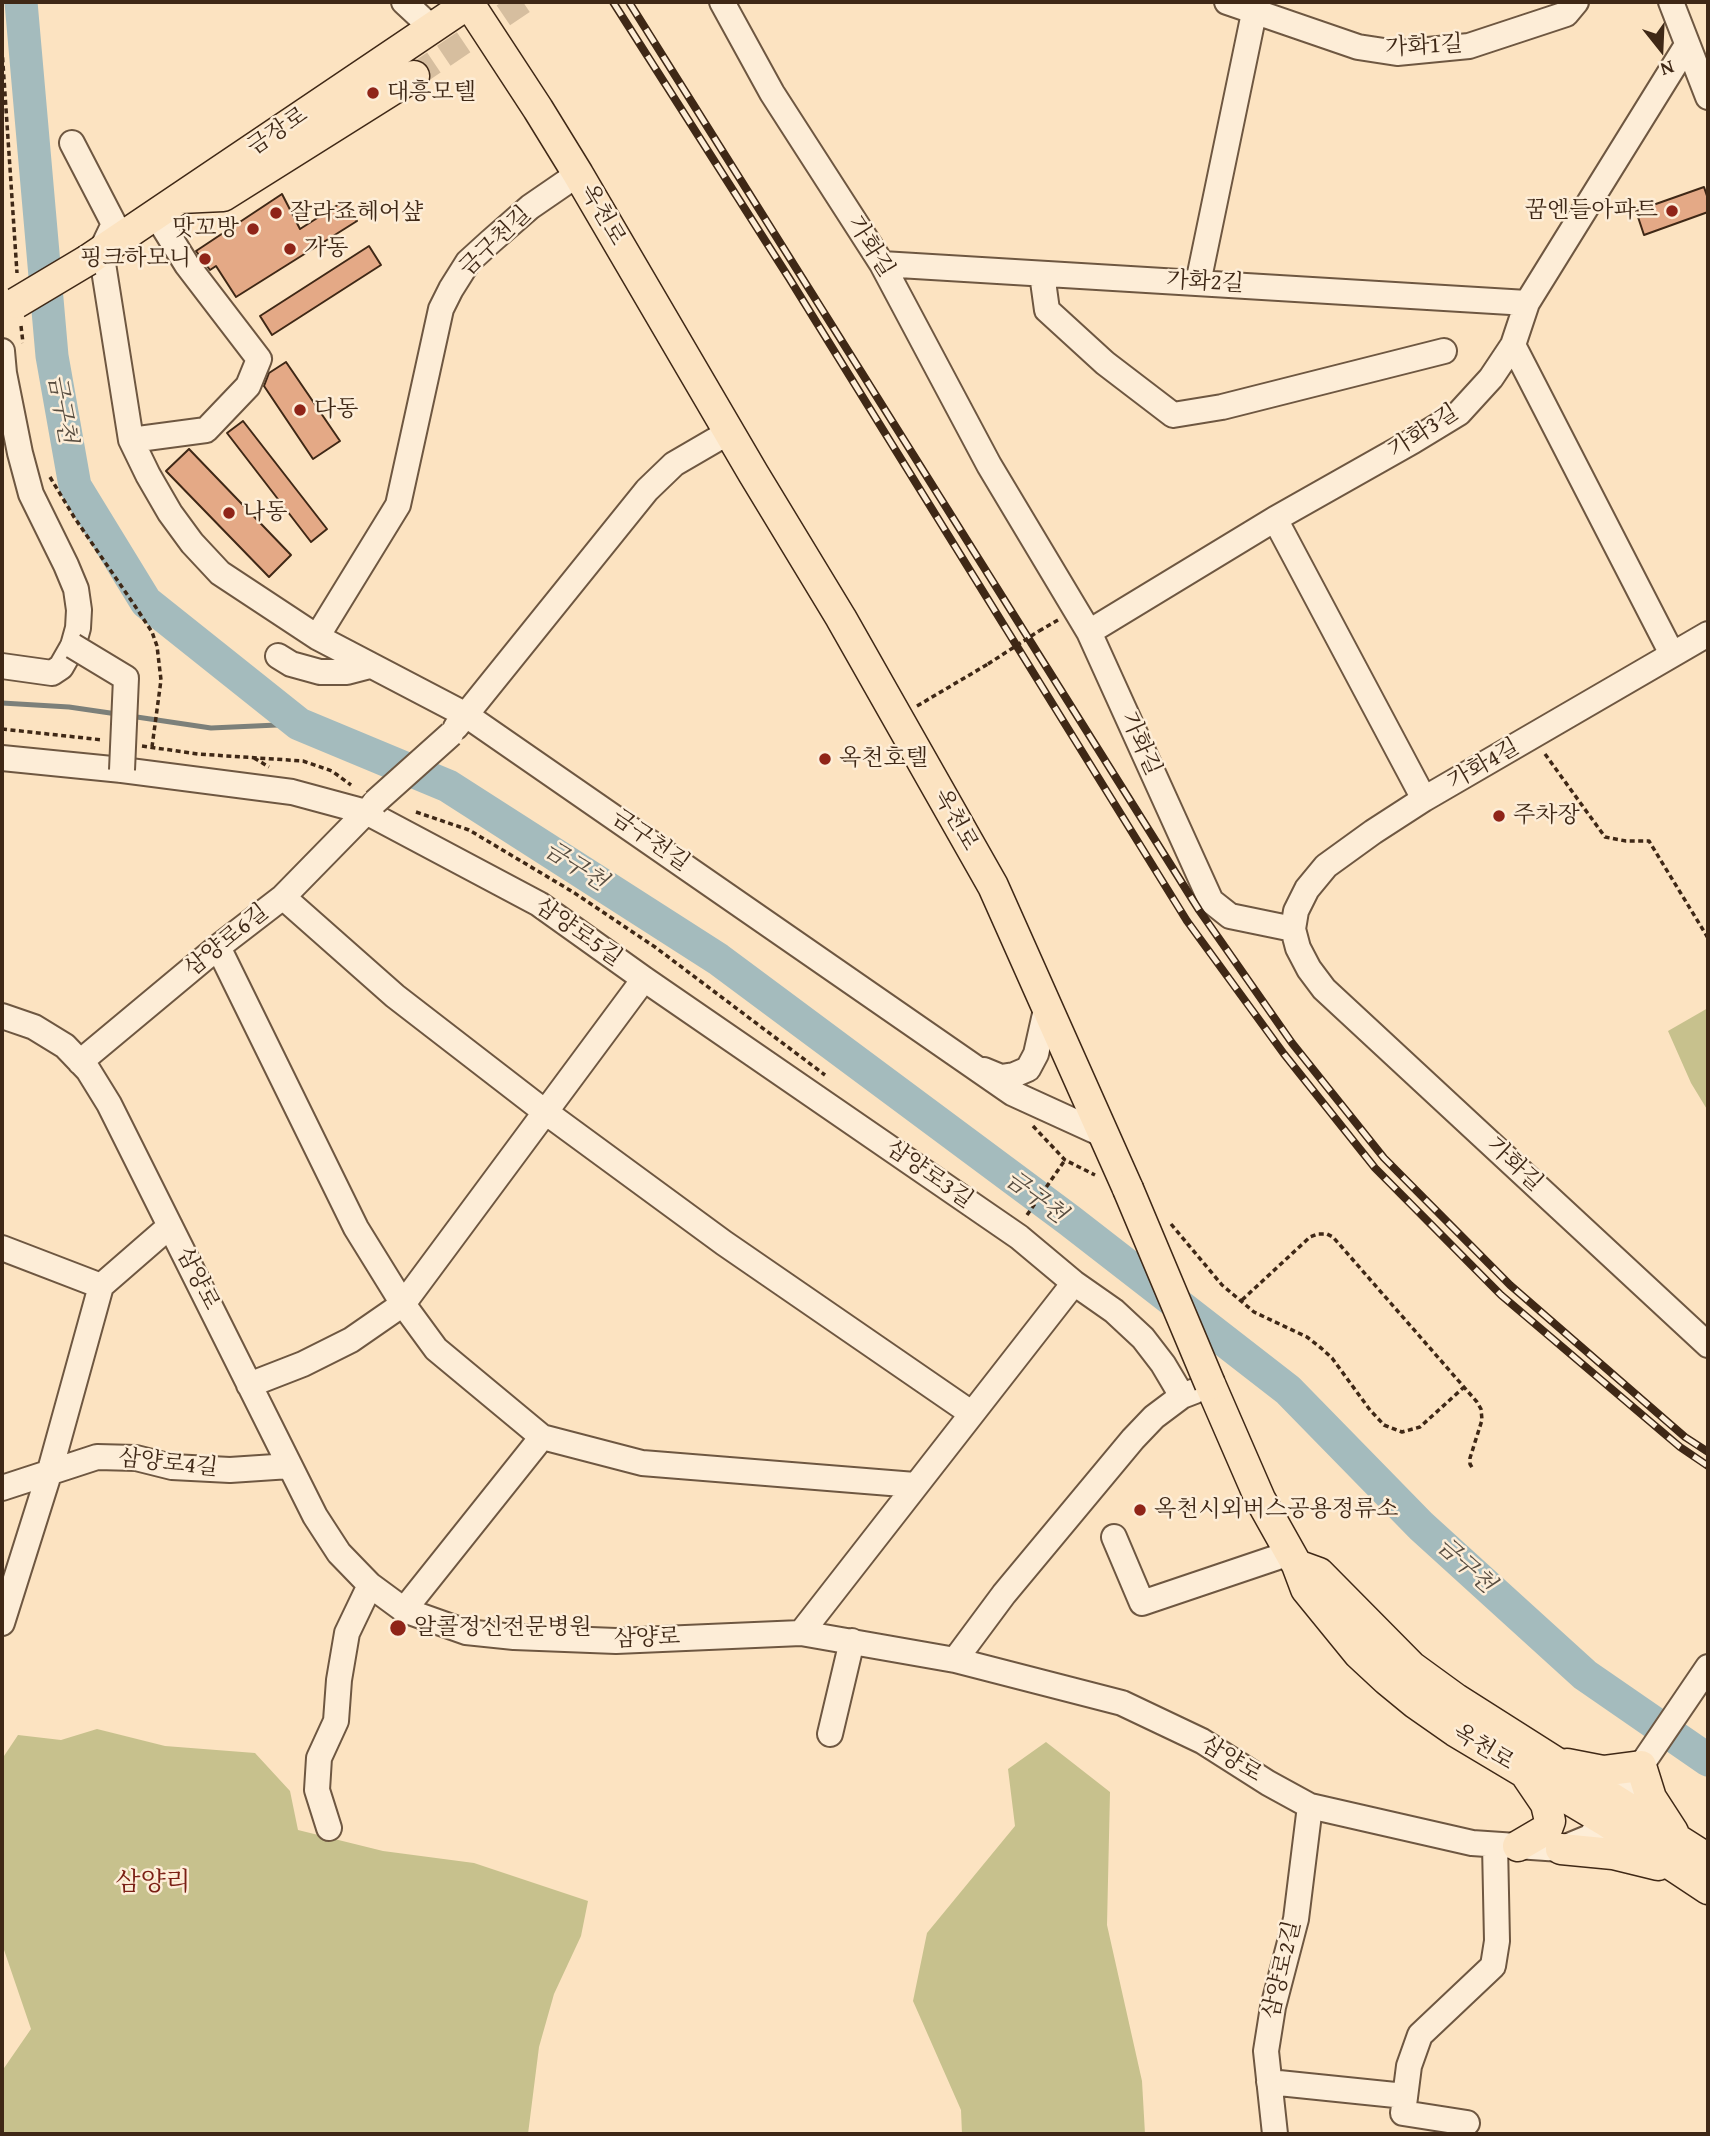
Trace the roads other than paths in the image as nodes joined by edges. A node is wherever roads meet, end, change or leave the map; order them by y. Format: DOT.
graph roads {
  1 [pos="404,2"];
  2 [pos="468,2"];
  3 [pos="722,2"];
  4 [pos="1227,2"];
  5 [pos="1576,2"];
  6 [pos="1671,2"];
  7 [pos="1254,13"];
  8 [pos="432,28"];
  9 [pos="1696,51"];
  10 [pos="414,76"];
  11 [pos="1708,97"];
  12 [pos="72,143"];
  13 [pos="578,173"];
  14 [pos="180,198"];
  15 [pos="156,215"];
  16 [pos="95,256"];
  17 [pos="882,264"];
  18 [pos="1042,274"];
  19 [pos="1198,283"];
  20 [pos="14,303"];
  21 [pos="1527,303"];
  22 [pos="1513,345"];
  23 [pos="12,348"];
  24 [pos="1444,351"];
  25 [pos="729,432"];
  26 [pos="131,440"];
  27 [pos="1275,519"];
  28 [pos="1089,632"];
  29 [pos="1708,634"];
  30 [pos="317,637"];
  31 [pos="73,646"];
  32 [pos="1672,654"];
  33 [pos="278,656"];
  34 [pos="2,666"];
  35 [pos="370,666"];
  36 [pos="458,724"];
  37 [pos="2,758"];
  38 [pos="122,770"];
  39 [pos="1424,799"];
  40 [pos="371,807"];
  41 [pos="283,897"];
  42 [pos="1293,929"];
  43 [pos="218,947"];
  44 [pos="644,979"];
  45 [pos="1046,1005"];
  46 [pos="2,1016"];
  47 [pos="80,1062"];
  48 [pos="970,1065"];
  49 [pos="545,1111"];
  50 [pos="1104,1135"];
  51 [pos="170,1226"];
  52 [pos="2,1248"];
  53 [pos="1074,1283"];
  54 [pos="101,1286"];
  55 [pos="403,1304"];
  56 [pos="1708,1345"];
  57 [pos="1210,1384"];
  58 [pos="250,1385"];
  59 [pos="1182,1396"];
  60 [pos="971,1413"];
  61 [pos="542,1437"];
  62 [pos="290,1466"];
  63 [pos="49,1474"];
  64 [pos="915,1485"];
  65 [pos="2,1488"];
  66 [pos="1114,1537"];
  67 [pos="1293,1559"];
  68 [pos="370,1585"];
  69 [pos="404,1610"];
  70 [pos="2,1623"];
  71 [pos="802,1633"];
  72 [pos="852,1641"];
  73 [pos="955,1660"];
  74 [pos="1708,1667"];
  75 [pos="830,1734"];
  76 [pos="1645,1760"];
  77 [pos="1554,1762"];
  78 [pos="1525,1773"];
  79 [pos="1310,1806"];
  80 [pos="1610,1810"];
  81 [pos="329,1828"];
  82 [pos="1506,1846"];
  83 [pos="1561,1850"];
  84 [pos="1679,1856"];
  85 [pos="1708,1859"];
  86 [pos="1708,1889"];
  87 [pos="1269,2082"];
  88 [pos="1405,2096"];
  89 [pos="1467,2123"];
  90 [pos="1275,2134"];
  1 -- 8 [label="street"];
  2 -- 8 [label="main road, 금장로"];
  2 -- 13 [label="main road, 옥천로"];
  3 -- 17 [label="street, 가화길"];
  4 -- 7 [label="street, 가화1길"];
  5 -- 7 [label="street, 가화1길"];
  6 -- 9 [label="street"];
  7 -- 19 [label="street"];
  8 -- 14 [label="main road, 금장로"];
  9 -- 11 [label="street"];
  9 -- 21 [label="street, 가화3길"];
  10 -- 14 [label="main road"];
  12 -- 16 [label="street"];
  13 -- 25 [label="main road, 옥천로"];
  13 -- 30 [label="street, 금구천길"];
  14 -- 15 [label="main road, 금장로"];
  15 -- 16 [label="main road, 금장로"];
  15 -- 26 [label="street"];
  16 -- 20 [label="main road, 금장로, bridge"];
  16 -- 26 [label="street, 금구천길"];
  17 -- 18 [label="street, 가화2길"];
  17 -- 28 [label="street, 가화길"];
  18 -- 19 [label="street, 가화2길"];
  18 -- 24 [label="street"];
  19 -- 21 [label="street, 가화2길"];
  21 -- 22 [label="street, 가화3길"];
  22 -- 27 [label="street, 가화3길"];
  22 -- 32 [label="street"];
  23 -- 31 [label="street"];
  25 -- 36 [label="street"];
  25 -- 45 [label="main road, 옥천로"];
  26 -- 30 [label="street, 금구천길"];
  27 -- 28 [label="street, 가화3길"];
  27 -- 39 [label="street"];
  28 -- 42 [label="street, 가화길"];
  29 -- 32 [label="street, 가화4길"];
  30 -- 35 [label="street, 금구천길"];
  31 -- 34 [label="street"];
  31 -- 38 [label="street, bridge"];
  32 -- 39 [label="street, 가화4길"];
  33 -- 35 [label="street"];
  35 -- 36 [label="street, 금구천길"];
  36 -- 40 [label="street, 삼양로6길, bridge"];
  36 -- 48 [label="street, 금구천길"];
  37 -- 38 [label="street, 삼양로5길"];
  38 -- 40 [label="street, 삼양로5길"];
  39 -- 42 [label="street, 가화4길"];
  40 -- 41 [label="street, 삼양로6길"];
  40 -- 44 [label="street, 삼양로5길"];
  41 -- 43 [label="street, 삼양로6길"];
  41 -- 49 [label="street"];
  42 -- 56 [label="street, 가화길"];
  43 -- 47 [label="street, 삼양로6길"];
  43 -- 55 [label="street"];
  44 -- 49 [label="street, 삼양로5길"];
  44 -- 53 [label="street, 삼양로3길"];
  45 -- 48 [label="street"];
  45 -- 50 [label="main road, 옥천로"];
  46 -- 47 [label="street, 삼양로"];
  47 -- 51 [label="street, 삼양로"];
  48 -- 50 [label="street"];
  49 -- 55 [label="street, 삼양로5길"];
  49 -- 60 [label="street"];
  50 -- 57 [label="main road, 옥천로, bridge"];
  51 -- 54 [label="street, 삼양로"];
  51 -- 58 [label="street, 삼양로"];
  52 -- 54 [label="street"];
  53 -- 59 [label="street, 삼양로3길"];
  53 -- 60 [label="street"];
  54 -- 63 [label="street"];
  55 -- 58 [label="street, 삼양로5길"];
  55 -- 61 [label="street"];
  57 -- 59 [label="street"];
  57 -- 67 [label="main road, 옥천로"];
  58 -- 62 [label="street, 삼양로"];
  59 -- 73 [label="street"];
  60 -- 64 [label="street"];
  61 -- 64 [label="street"];
  61 -- 69 [label="street"];
  62 -- 63 [label="street, 삼양로4길"];
  62 -- 68 [label="street, 삼양로"];
  63 -- 65 [label="street, 삼양로4길"];
  63 -- 70 [label="street"];
  64 -- 71 [label="street"];
  66 -- 67 [label="street"];
  67 -- 77 [label="main road, 옥천로"];
  67 -- 78 [label="main road, 옥천로"];
  68 -- 69 [label="street, 삼양로"];
  68 -- 81 [label="street"];
  69 -- 71 [label="street, 삼양로"];
  71 -- 72 [label="street, 삼양로"];
  72 -- 73 [label="street, 삼양로"];
  72 -- 75 [label="street"];
  73 -- 79 [label="street, 삼양로"];
  74 -- 76 [label="street"];
  76 -- 77 [label="main road"];
  76 -- 80 [label="street"];
  76 -- 84 [label="main road"];
  77 -- 80 [label="main road, 옥천로"];
  78 -- 80 [label="main road, 옥천로"];
  78 -- 82 [label="main road"];
  79 -- 82 [label="street, 삼양로"];
  79 -- 87 [label="street, 삼양로2길"];
  80 -- 83 [label="street"];
  80 -- 84 [label="main road, 옥천로"];
  82 -- 83 [label="street, 삼양로"];
  82 -- 88 [label="street"];
  83 -- 84 [label="main road"];
  84 -- 85 [label="main road, 옥천로"];
  84 -- 86 [label="main road, 옥천로"];
  87 -- 88 [label="street"];
  87 -- 90 [label="street, 삼양로2길"];
  88 -- 89 [label="street"];
}
